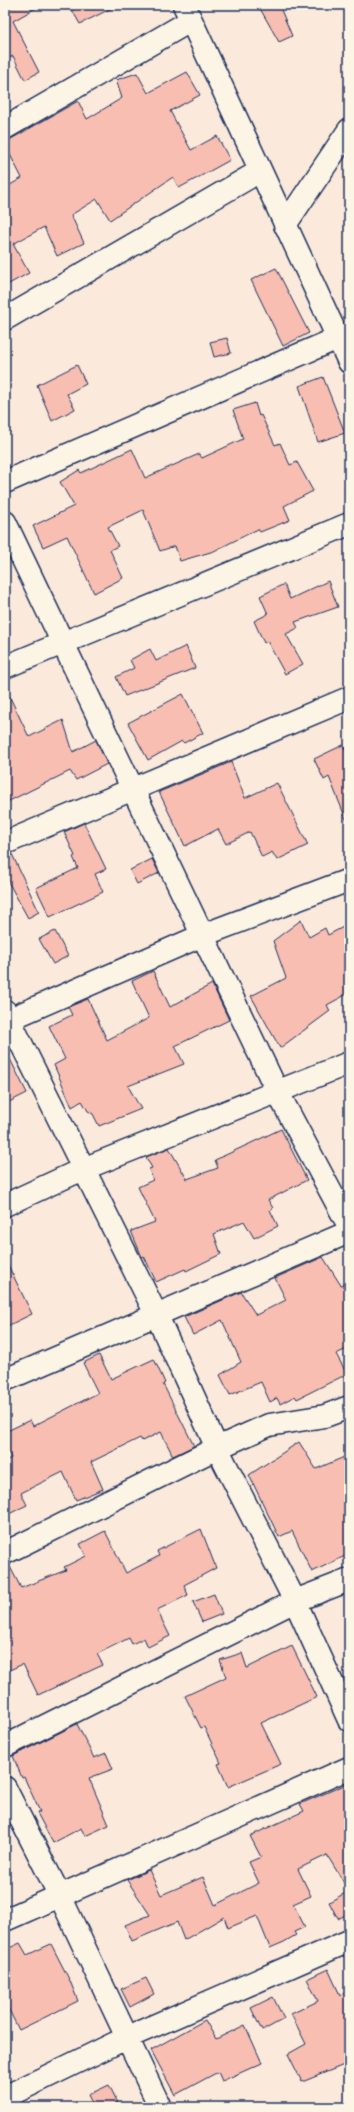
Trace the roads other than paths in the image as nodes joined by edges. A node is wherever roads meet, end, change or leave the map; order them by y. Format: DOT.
graph roads {
  1 [pos="187,13"];
  2 [pos="5,128"];
  3 [pos="349,130"];
  4 [pos="260,171"];
  5 [pos="285,225"];
  6 [pos="5,319"];
  7 [pos="338,338"];
  8 [pos="349,362"];
  9 [pos="5,482"];
  10 [pos="5,522"];
  11 [pos="349,524"];
  12 [pos="62,644"];
  13 [pos="5,667"];
  14 [pos="349,698"];
  15 [pos="133,790"];
  16 [pos="5,843"];
  17 [pos="349,880"];
  18 [pos="203,935"];
  19 [pos="6,1017"];
  20 [pos="349,1063"];
  21 [pos="277,1091"];
  22 [pos="83,1169"];
  23 [pos="5,1206"];
  24 [pos="349,1226"];
  25 [pos="349,1232"];
  26 [pos="157,1316"];
  27 [pos="5,1380"];
  28 [pos="349,1407"];
  29 [pos="217,1448"];
  30 [pos="5,1553"];
  31 [pos="349,1580"];
  32 [pos="295,1600"];
  33 [pos="349,1720"];
  34 [pos="5,1746"];
  35 [pos="349,1768"];
  36 [pos="5,1788"];
  37 [pos="60,1896"];
  38 [pos="5,1920"];
  39 [pos="349,1941"];
  40 [pos="126,2038"];
  41 [pos="5,2097"];
  42 [pos="160,2107"];
  1 -- 2 [label="street"];
  1 -- 4 [label="street"];
  3 -- 5 [label="street"];
  4 -- 5 [label="street"];
  4 -- 6 [label="street"];
  5 -- 7 [label="street"];
  7 -- 8 [label="street"];
  7 -- 9 [label="street"];
  10 -- 12 [label="street"];
  11 -- 12 [label="street"];
  12 -- 13 [label="street"];
  12 -- 15 [label="street"];
  14 -- 15 [label="street"];
  15 -- 16 [label="street"];
  15 -- 18 [label="street"];
  17 -- 18 [label="street"];
  18 -- 19 [label="street"];
  18 -- 21 [label="street"];
  19 -- 22 [label="street"];
  20 -- 21 [label="street"];
  21 -- 22 [label="street"];
  21 -- 24 [label="street"];
  22 -- 23 [label="street"];
  22 -- 26 [label="street"];
  25 -- 26 [label="street"];
  26 -- 27 [label="street"];
  26 -- 29 [label="street"];
  28 -- 29 [label="street"];
  29 -- 30 [label="street"];
  29 -- 32 [label="street"];
  31 -- 32 [label="street"];
  32 -- 33 [label="street"];
  32 -- 34 [label="street"];
  35 -- 37 [label="street"];
  36 -- 37 [label="street"];
  37 -- 38 [label="street"];
  37 -- 40 [label="street"];
  39 -- 40 [label="street"];
  40 -- 41 [label="street"];
  40 -- 42 [label="street"];
}
